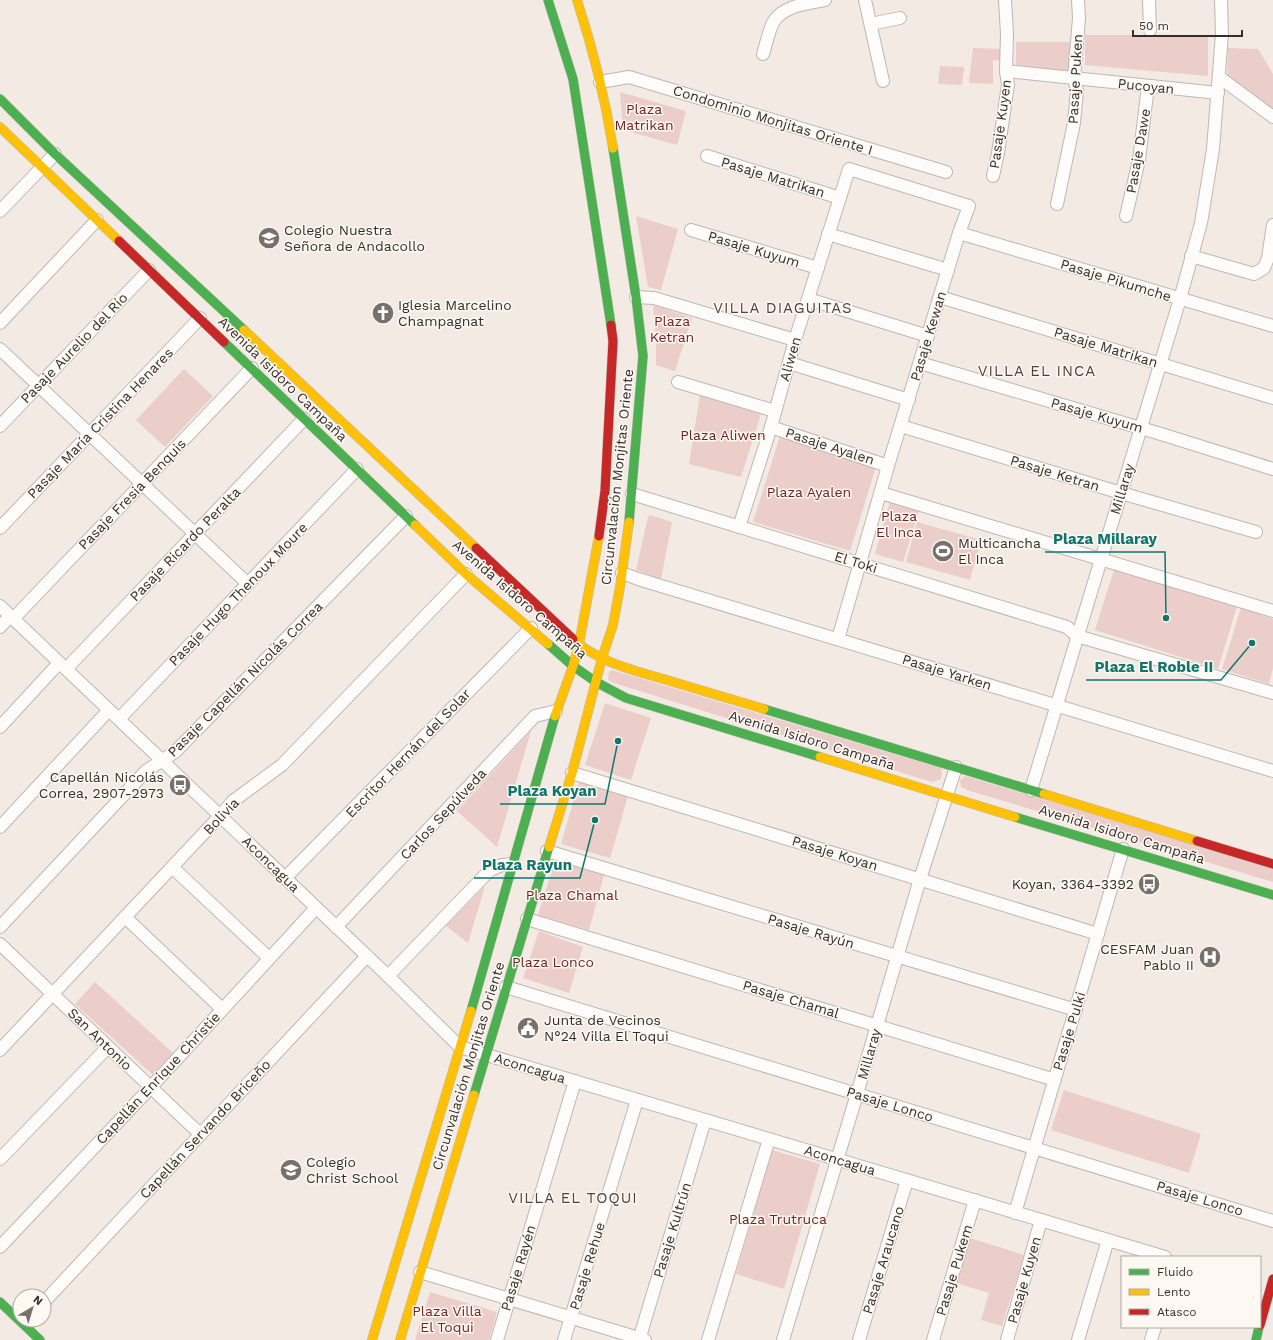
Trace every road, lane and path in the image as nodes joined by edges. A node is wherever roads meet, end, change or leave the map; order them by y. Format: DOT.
graph roads {
  1 [pos="548,0"];
  2 [pos="577,0"];
  3 [pos="824,0"];
  4 [pos="865,0"];
  5 [pos="1005,0"];
  6 [pos="1078,0"];
  7 [pos="1149,0"];
  8 [pos="1221,0"];
  9 [pos="900,18"];
  10 [pos="871,24"];
  11 [pos="1150,30"];
  12 [pos="763,54"];
  13 [pos="1006,71"];
  14 [pos="1219,77"];
  15 [pos="1074,78"];
  16 [pos="883,81"];
  17 [pos="600,82"];
  18 [pos="1148,86"];
  19 [pos="1218,93"];
  20 [pos="0,99"];
  21 [pos="1273,117"];
  22 [pos="0,127"];
  23 [pos="55,154"];
  24 [pos="707,156"];
  25 [pos="42,168"];
  26 [pos="946,172"];
  27 [pos="993,176"];
  28 [pos="840,198"];
  29 [pos="1057,204"];
  30 [pos="969,206"];
  31 [pos="0,211"];
  32 [pos="1126,216"];
  33 [pos="97,220"];
  34 [pos="1273,225"];
  35 [pos="691,230"];
  36 [pos="959,233"];
  37 [pos="828,234"];
  38 [pos="1191,256"];
  39 [pos="818,268"];
  40 [pos="149,270"];
  41 [pos="948,270"];
  42 [pos="636,297"];
  43 [pos="940,297"];
  44 [pos="808,299"];
  45 [pos="1180,299"];
  46 [pos="200,318"];
  47 [pos="0,323"];
  48 [pos="1273,326"];
  49 [pos="928,336"];
  50 [pos="795,340"];
  51 [pos="0,349"];
  52 [pos="788,363"];
  53 [pos="920,363"];
  54 [pos="1160,364"];
  55 [pos="252,368"];
  56 [pos="678,382"];
  57 [pos="38,386"];
  58 [pos="1273,398"];
  59 [pos="909,400"];
  60 [pos="775,411"];
  61 [pos="304,419"];
  62 [pos="0,426"];
  63 [pos="901,426"];
  64 [pos="771,427"];
  65 [pos="1140,428"];
  66 [pos="89,434"];
  67 [pos="888,466"];
  68 [pos="357,469"];
  69 [pos="1273,469"];
  70 [pos="142,484"];
  71 [pos="881,493"];
  72 [pos="1121,493"];
  73 [pos="632,494"];
  74 [pos="406,516"];
  75 [pos="739,527"];
  76 [pos="0,528"];
  77 [pos="1256,532"];
  78 [pos="195,534"];
  79 [pos="1101,558"];
  80 [pos="860,563"];
  81 [pos="622,573"];
  82 [pos="466,574"];
  83 [pos="248,584"];
  84 [pos="0,606"];
  85 [pos="1273,611"];
  86 [pos="12,617"];
  87 [pos="0,627"];
  88 [pos="531,628"];
  89 [pos="1077,636"];
  90 [pos="838,639"];
  91 [pos="579,644"];
  92 [pos="602,658"];
  93 [pos="63,666"];
  94 [pos="573,666"];
  95 [pos="596,682"];
  96 [pos="1273,693"];
  97 [pos="1057,706"];
  98 [pos="109,710"];
  99 [pos="556,711"];
  100 [pos="119,720"];
  101 [pos="0,727"];
  102 [pos="162,760"];
  103 [pos="956,767"];
  104 [pos="1273,771"];
  105 [pos="572,773"];
  106 [pos="1032,790"];
  107 [pos="947,796"];
  108 [pos="220,816"];
  109 [pos="0,827"];
  110 [pos="1124,849"];
  111 [pos="547,852"];
  112 [pos="512,864"];
  113 [pos="1273,864"];
  114 [pos="172,867"];
  115 [pos="285,878"];
  116 [pos="920,879"];
  117 [pos="1273,895"];
  118 [pos="316,908"];
  119 [pos="125,917"];
  120 [pos="527,919"];
  121 [pos="0,927"];
  122 [pos="336,927"];
  123 [pos="1098,934"];
  124 [pos="0,944"];
  125 [pos="367,956"];
  126 [pos="897,957"];
  127 [pos="269,958"];
  128 [pos="388,976"];
  129 [pos="506,987"];
  130 [pos="52,994"];
  131 [pos="222,1009"];
  132 [pos="1076,1010"];
  133 [pos="877,1026"];
  134 [pos="108,1047"];
  135 [pos="460,1047"];
  136 [pos="0,1050"];
  137 [pos="486,1055"];
  138 [pos="1055,1080"];
  139 [pos="575,1081"];
  140 [pos="150,1087"];
  141 [pos="857,1094"];
  142 [pos="637,1100"];
  143 [pos="705,1120"];
  144 [pos="200,1134"];
  145 [pos="769,1139"];
  146 [pos="1034,1148"];
  147 [pos="0,1160"];
  148 [pos="838,1160"];
  149 [pos="907,1180"];
  150 [pos="975,1200"];
  151 [pos="1015,1213"];
  152 [pos="1041,1220"];
  153 [pos="1273,1221"];
  154 [pos="1108,1240"];
  155 [pos="0,1247"];
  156 [pos="1161,1256"];
  157 [pos="420,1272"];
  158 [pos="1269,1285"];
  159 [pos="52,1293"];
  160 [pos="509,1299"];
  161 [pos="0,1302"];
  162 [pos="12,1311"];
  163 [pos="571,1318"];
  164 [pos="1261,1321"];
  165 [pos="31,1328"];
  166 [pos="33,1328"];
  167 [pos="1155,1328"];
  168 [pos="1259,1328"];
  169 [pos="641,1339"];
  170 [pos="40,1340"];
  171 [pos="48,1340"];
  172 [pos="372,1340"];
  173 [pos="400,1340"];
  174 [pos="497,1340"];
  175 [pos="564,1340"];
  176 [pos="708,1340"];
  177 [pos="783,1340"];
  178 [pos="859,1340"];
  179 [pos="933,1340"];
  180 [pos="1007,1340"];
  181 [pos="1078,1340"];
  182 [pos="1151,1340"];
  183 [pos="1256,1340"];
  1 -- 91 [label="street, Circunvalación Monjitas Oriente"];
  2 -- 17 [label="street, Circunvalación Monjitas Oriente"];
  3 -- 12 [label="street"];
  4 -- 10 [label="street"];
  5 -- 13 [label="street, Pasaje Kuyen"];
  6 -- 15 [label="street, Pasaje Puken"];
  7 -- 11 [label="street"];
  8 -- 14 [label="street, Millaray"];
  9 -- 10 [label="street"];
  10 -- 16 [label="street"];
  13 -- 15 [label="street, Pucoyan"];
  13 -- 27 [label="street, Pasaje Kuyen"];
  14 -- 19 [label="street, Millaray"];
  14 -- 21 [label="street"];
  15 -- 18 [label="street, Pucoyan"];
  15 -- 29 [label="street, Pasaje Puken"];
  17 -- 26 [label="street, Condominio Monjitas Oriente I"];
  17 -- 42 [label="street, Circunvalación Monjitas Oriente"];
  18 -- 19 [label="street, Pucoyan"];
  18 -- 32 [label="street, Pasaje Dawe"];
  19 -- 38 [label="street, Millaray"];
  20 -- 23 [label="street, Avenida Isidoro Campaña"];
  22 -- 25 [label="street, Avenida Isidoro Campaña"];
  23 -- 25 [label="street"];
  23 -- 91 [label="street, Avenida Isidoro Campaña"];
  24 -- 28 [label="street, Pasaje Matrikan"];
  25 -- 31 [label="street"];
  25 -- 33 [label="street, Avenida Isidoro Campaña"];
  28 -- 30 [label="street, Aliwen"];
  28 -- 37 [label="street, Aliwen"];
  30 -- 36 [label="street, Pasaje Kewan"];
  33 -- 40 [label="street, Avenida Isidoro Campaña"];
  33 -- 47 [label="street"];
  34 -- 38 [label="street"];
  35 -- 39 [label="street, Pasaje Kuyum"];
  36 -- 41 [label="street, Pasaje Kewan"];
  36 -- 45 [label="street, Pasaje Pikumche"];
  37 -- 39 [label="street, Aliwen"];
  37 -- 41 [label="street"];
  38 -- 45 [label="street, Millaray"];
  39 -- 44 [label="street, Aliwen"];
  40 -- 46 [label="street, Avenida Isidoro Campaña"];
  40 -- 57 [label="street, Pasaje Aurelio del Río"];
  41 -- 43 [label="street, Pasaje Kewan"];
  42 -- 50 [label="street"];
  42 -- 73 [label="street, Circunvalación Monjitas Oriente"];
  43 -- 49 [label="street, Pasaje Kewan"];
  43 -- 54 [label="street, Pasaje Matrikan"];
  44 -- 49 [label="street"];
  44 -- 50 [label="street, Aliwen"];
  45 -- 48 [label="street, Pasaje Pikumche"];
  45 -- 54 [label="street, Millaray"];
  46 -- 55 [label="street, Avenida Isidoro Campaña"];
  46 -- 66 [label="street, Pasaje María Cristina Henares"];
  49 -- 53 [label="street, Pasaje Kewan"];
  50 -- 52 [label="street, Aliwen"];
  51 -- 57 [label="street"];
  52 -- 59 [label="street"];
  52 -- 60 [label="street, Aliwen"];
  53 -- 59 [label="street, Pasaje Kewan"];
  53 -- 65 [label="street, Pasaje Kuyum"];
  54 -- 58 [label="street, Pasaje Matrikan"];
  54 -- 65 [label="street, Millaray"];
  55 -- 61 [label="street, Avenida Isidoro Campaña"];
  55 -- 70 [label="street, Pasaje Fresia Benquis"];
  56 -- 60 [label="street, Pasaje Ayalen"];
  57 -- 62 [label="street, Pasaje Aurelio del Río"];
  57 -- 66 [label="street"];
  59 -- 63 [label="street, Pasaje Kewan"];
  60 -- 64 [label="street, Aliwen"];
  61 -- 68 [label="street, Avenida Isidoro Campaña"];
  61 -- 78 [label="street, Pasaje Ricardo Peralta"];
  63 -- 67 [label="street, Pasaje Kewan"];
  63 -- 72 [label="street, Pasaje Ketran"];
  64 -- 67 [label="street, Pasaje Ayalen"];
  64 -- 75 [label="street, Aliwen"];
  65 -- 69 [label="street, Pasaje Kuyum"];
  65 -- 72 [label="street, Millaray"];
  66 -- 70 [label="street"];
  66 -- 76 [label="street, Pasaje María Cristina Henares"];
  67 -- 71 [label="street, Pasaje Kewan"];
  68 -- 74 [label="street, Avenida Isidoro Campaña"];
  68 -- 83 [label="street, Pasaje Hugo Thenoux Moure"];
  70 -- 78 [label="street"];
  70 -- 86 [label="street, Pasaje Fresia Benquis"];
  71 -- 79 [label="street"];
  71 -- 80 [label="street, Pasaje Kewan"];
  72 -- 77 [label="street, Pasaje Ketran"];
  72 -- 79 [label="street, Millaray"];
  73 -- 75 [label="street, El Toki"];
  73 -- 81 [label="street, Circunvalación Monjitas Oriente"];
  74 -- 82 [label="street, Avenida Isidoro Campaña"];
  74 -- 102 [label="street, Pasaje Capellán Nicolás Correa"];
  75 -- 80 [label="street, El Toki"];
  78 -- 83 [label="street"];
  78 -- 93 [label="street, Pasaje Ricardo Peralta"];
  79 -- 85 [label="street"];
  79 -- 89 [label="street, Millaray"];
  80 -- 89 [label="street, El Toki"];
  80 -- 90 [label="street"];
  81 -- 90 [label="street, Pasaje Yarken"];
  81 -- 92 [label="street, Circunvalación Monjitas Oriente"];
  82 -- 88 [label="street, Avenida Isidoro Campaña"];
  82 -- 108 [label="street, Bolivia"];
  83 -- 100 [label="street, Pasaje Hugo Thenoux Moure"];
  84 -- 86 [label="street, Aconcagua"];
  86 -- 87 [label="street, Pasaje Fresia Benquis"];
  86 -- 93 [label="street, Aconcagua"];
  88 -- 94 [label="street, Avenida Isidoro Campaña"];
  88 -- 115 [label="street, Escritor Hernán del Solar"];
  89 -- 96 [label="street, El Toki"];
  89 -- 97 [label="street, Millaray"];
  90 -- 97 [label="street, Pasaje Yarken"];
  91 -- 92 [label="street, Avenida Isidoro Campaña"];
  91 -- 94 [label="street, Circunvalación Monjitas Oriente"];
  92 -- 95 [label="street, Circunvalación Monjitas Oriente"];
  92 -- 103 [label="street, Avenida Isidoro Campaña"];
  93 -- 98 [label="street, Aconcagua"];
  93 -- 101 [label="street, Pasaje Ricardo Peralta"];
  94 -- 95 [label="street, Avenida Isidoro Campaña"];
  94 -- 99 [label="street, Circunvalación Monjitas Oriente"];
  95 -- 105 [label="street, Circunvalación Monjitas Oriente"];
  95 -- 107 [label="street, Avenida Isidoro Campaña"];
  97 -- 104 [label="street, Pasaje Yarken"];
  97 -- 106 [label="street, Millaray"];
  98 -- 100 [label="street, Aconcagua"];
  98 -- 109 [label="street"];
  99 -- 112 [label="street, Circunvalación Monjitas Oriente"];
  99 -- 122 [label="street, Carlos Sepúlveda"];
  100 -- 102 [label="street, Aconcagua"];
  102 -- 108 [label="street, Aconcagua"];
  102 -- 121 [label="street, Pasaje Capellán Nicolás Correa"];
  103 -- 106 [label="street, Avenida Isidoro Campaña"];
  103 -- 107 [label="street, Millaray"];
  105 -- 111 [label="street, Circunvalación Monjitas Oriente"];
  105 -- 116 [label="street, Pasaje Koyan"];
  106 -- 113 [label="street, Avenida Isidoro Campaña"];
  107 -- 110 [label="street, Avenida Isidoro Campaña"];
  107 -- 116 [label="street, Millaray"];
  108 -- 114 [label="street, Bolivia"];
  108 -- 115 [label="street, Aconcagua"];
  110 -- 117 [label="street, Avenida Isidoro Campaña"];
  110 -- 123 [label="street, Pasaje Pulki"];
  111 -- 120 [label="street, Circunvalación Monjitas Oriente"];
  111 -- 126 [label="street, Pasaje Rayún"];
  112 -- 128 [label="street"];
  112 -- 135 [label="street, Circunvalación Monjitas Oriente"];
  114 -- 119 [label="street, Bolivia"];
  114 -- 127 [label="street"];
  115 -- 118 [label="street, Aconcagua"];
  116 -- 123 [label="street, Pasaje Koyan"];
  116 -- 126 [label="street, Millaray"];
  118 -- 122 [label="street, Aconcagua"];
  118 -- 127 [label="street, Capellán Enrique Christie"];
  119 -- 130 [label="street, Bolivia"];
  119 -- 131 [label="street"];
  120 -- 129 [label="street, Circunvalación Monjitas Oriente"];
  120 -- 133 [label="street, Pasaje Chamal"];
  122 -- 125 [label="street, Aconcagua"];
  123 -- 132 [label="street, Pasaje Pulki"];
  124 -- 130 [label="street, San Antonio"];
  125 -- 128 [label="street, Aconcagua"];
  125 -- 144 [label="street, Capellán Servando Briceño"];
  126 -- 132 [label="street, Pasaje Rayún"];
  126 -- 133 [label="street, Millaray"];
  127 -- 131 [label="street, Capellán Enrique Christie"];
  128 -- 135 [label="street, Aconcagua"];
  129 -- 137 [label="street, Circunvalación Monjitas Oriente"];
  129 -- 141 [label="street, Pasaje Lonco"];
  130 -- 134 [label="street, San Antonio"];
  130 -- 136 [label="street, Bolivia"];
  131 -- 140 [label="street, Capellán Enrique Christie"];
  132 -- 138 [label="street, Pasaje Pulki"];
  133 -- 138 [label="street, Pasaje Chamal"];
  133 -- 141 [label="street, Millaray"];
  134 -- 140 [label="street, San Antonio"];
  134 -- 147 [label="street"];
  135 -- 137 [label="street, Aconcagua"];
  135 -- 172 [label="street, Circunvalación Monjitas Oriente"];
  137 -- 139 [label="street, Aconcagua"];
  137 -- 157 [label="street, Circunvalación Monjitas Oriente"];
  138 -- 146 [label="street, Pasaje Pulki"];
  139 -- 142 [label="street, Aconcagua"];
  139 -- 160 [label="street, Pasaje Rayén"];
  140 -- 144 [label="street, San Antonio"];
  140 -- 155 [label="street, Capellán Enrique Christie"];
  141 -- 146 [label="street, Pasaje Lonco"];
  141 -- 148 [label="street, Millaray"];
  142 -- 143 [label="street, Aconcagua"];
  142 -- 163 [label="street, Pasaje Rehue"];
  143 -- 145 [label="street, Aconcagua"];
  143 -- 169 [label="street, Pasaje Kultrún"];
  144 -- 159 [label="street, Capellán Servando Briceño"];
  145 -- 148 [label="street, Aconcagua"];
  145 -- 176 [label="street"];
  146 -- 151 [label="street, Pasaje Pulki"];
  146 -- 153 [label="street, Pasaje Lonco"];
  148 -- 149 [label="street, Aconcagua"];
  148 -- 177 [label="street, Millaray"];
  149 -- 150 [label="street, Aconcagua"];
  149 -- 178 [label="street, Pasaje Araucano"];
  150 -- 151 [label="street, Aconcagua"];
  150 -- 179 [label="street, Pasaje Pukem"];
  151 -- 152 [label="street, Aconcagua"];
  152 -- 154 [label="street, Aconcagua"];
  152 -- 180 [label="street, Pasaje Kuyen"];
  154 -- 156 [label="street, Aconcagua"];
  154 -- 181 [label="street"];
  157 -- 160 [label="street"];
  157 -- 173 [label="street, Circunvalación Monjitas Oriente"];
  158 -- 164 [label="street"];
  160 -- 163 [label="street"];
  160 -- 174 [label="street, Pasaje Rayén"];
  161 -- 162 [label="street"];
  163 -- 169 [label="street"];
  163 -- 175 [label="street, Pasaje Rehue"];
  165 -- 170 [label="street"];
  166 -- 171 [label="street"];
  167 -- 182 [label="street"];
  168 -- 183 [label="street"];
}
